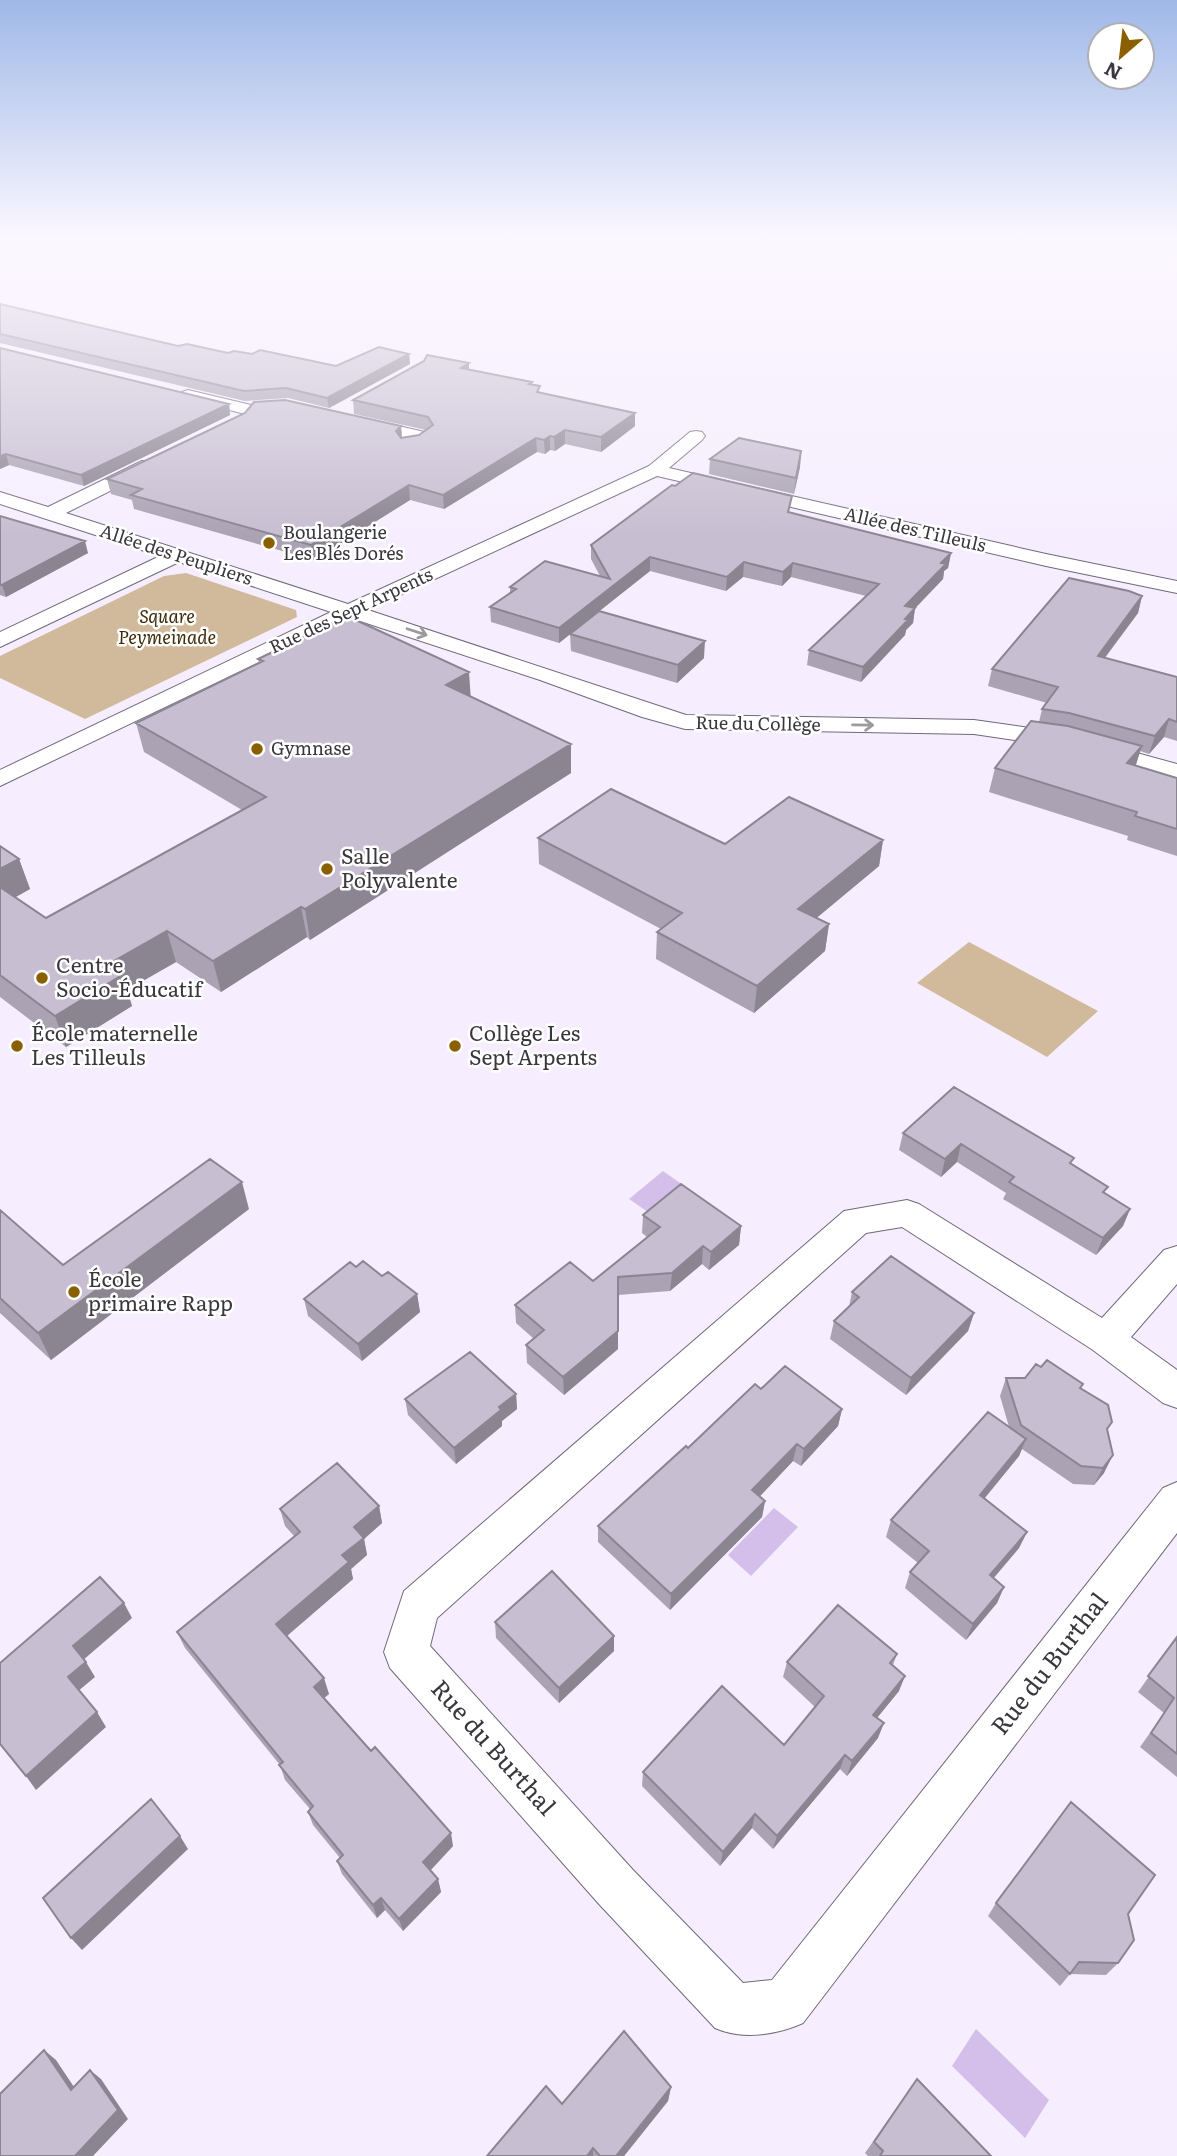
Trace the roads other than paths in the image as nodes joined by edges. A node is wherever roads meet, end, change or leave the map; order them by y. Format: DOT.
graph roads {
  1 [pos="177,392"];
  2 [pos="263,407"];
  3 [pos="245,409"];
  4 [pos="345,419"];
  5 [pos="228,426"];
  6 [pos="696,436"];
  7 [pos="409,445"];
  8 [pos="167,456"];
  9 [pos="654,470"];
  10 [pos="0,498"];
  11 [pos="49,514"];
  12 [pos="178,555"];
  13 [pos="1177,587"];
  14 [pos="352,611"];
  15 [pos="0,640"];
  16 [pos="1177,772"];
  17 [pos="0,779"];
  18 [pos="1177,1260"];
  19 [pos="1106,1339"];
  20 [pos="1177,1391"];
  21 [pos="1177,1501"];
  1 -- 3 [label="street"];
  2 -- 3 [label="street"];
  3 -- 5 [label="street"];
  4 -- 7 [label="street"];
  6 -- 9 [label="street, Rue des Sept Arpents"];
  8 -- 11 [label="street"];
  9 -- 13 [label="street, Allée des Tilleuls"];
  9 -- 14 [label="street, Rue des Sept Arpents"];
  10 -- 11 [label="street, Allée des Peupliers"];
  11 -- 12 [label="street, Allée des Peupliers"];
  12 -- 14 [label="street, Allée des Peupliers"];
  12 -- 15 [label="street"];
  14 -- 16 [label="street, Rue du Collège, one-way"];
  14 -- 17 [label="street, Rue des Sept Arpents"];
  18 -- 19 [label="street"];
  19 -- 20 [label="street, Rue du Burthal"];
  19 -- 21 [label="street, Rue du Burthal"];
}
